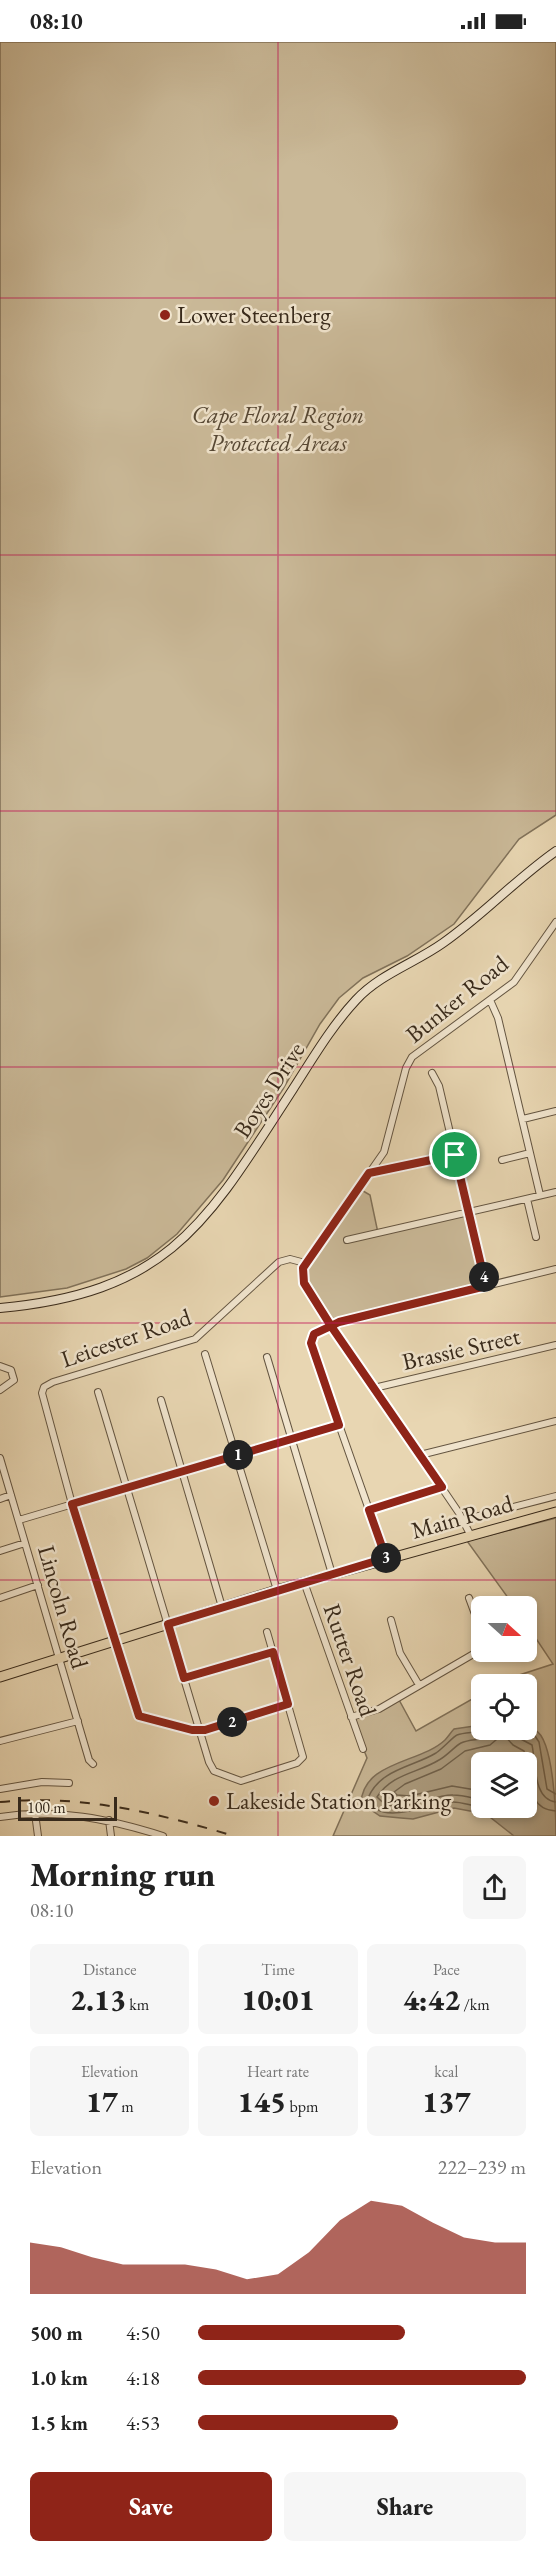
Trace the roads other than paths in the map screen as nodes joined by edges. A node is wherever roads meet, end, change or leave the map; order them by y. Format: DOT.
graph roads {
  1 [pos="556,851"];
  2 [pos="556,922"];
  3 [pos="490,1000"];
  4 [pos="432,1073"];
  5 [pos="556,1111"];
  6 [pos="523,1119"];
  7 [pos="530,1153"];
  8 [pos="455,1155"];
  9 [pos="502,1160"];
  10 [pos="369,1173"];
  11 [pos="556,1192"];
  12 [pos="540,1195"];
  13 [pos="527,1199"];
  14 [pos="468,1212"];
  15 [pos="536,1238"];
  16 [pos="347,1240"];
  17 [pos="304,1263"];
  18 [pos="556,1269"];
  19 [pos="486,1286"];
  20 [pos="0,1308"];
  21 [pos="331,1326"];
  22 [pos="556,1345"];
  23 [pos="205,1354"];
  24 [pos="267,1357"];
  25 [pos="0,1366"];
  26 [pos="374,1388"];
  27 [pos="0,1390"];
  28 [pos="98,1392"];
  29 [pos="161,1400"];
  30 [pos="556,1421"];
  31 [pos="339,1425"];
  32 [pos="292,1439"];
  33 [pos="237,1455"];
  34 [pos="420,1455"];
  35 [pos="0,1458"];
  36 [pos="182,1472"];
  37 [pos="442,1487"];
  38 [pos="127,1488"];
  39 [pos="11,1495"];
  40 [pos="556,1496"];
  41 [pos="0,1499"];
  42 [pos="72,1504"];
  43 [pos="518,1506"];
  44 [pos="369,1510"];
  45 [pos="556,1512"];
  46 [pos="18,1520"];
  47 [pos="463,1520"];
  48 [pos="522,1520"];
  49 [pos="470,1534"];
  50 [pos="25,1543"];
  51 [pos="0,1551"];
  52 [pos="386,1558"];
  53 [pos="332,1574"];
  54 [pos="304,1582"];
  55 [pos="38,1585"];
  56 [pos="277,1590"];
  57 [pos="0,1598"];
  58 [pos="469,1598"];
  59 [pos="471,1603"];
  60 [pos="222,1607"];
  61 [pos="391,1620"];
  62 [pos="168,1624"];
  63 [pos="267,1632"];
  64 [pos="114,1640"];
  65 [pos="273,1652"];
  66 [pos="471,1655"];
  67 [pos="59,1657"];
  68 [pos="0,1677"];
  69 [pos="184,1678"];
  70 [pos="419,1685"];
  71 [pos="288,1704"];
  72 [pos="351,1717"];
  73 [pos="78,1721"];
  74 [pos="199,1731"];
  75 [pos="0,1741"];
  76 [pos="363,1749"];
  77 [pos="93,1764"];
  78 [pos="69,1783"];
  79 [pos="0,1788"];
  80 [pos="35,1813"];
  81 [pos="0,1817"];
  82 [pos="109,1820"];
  83 [pos="38,1836"];
  84 [pos="111,1836"];
  85 [pos="163,1836"];
  1 -- 20 [label="main road, Boyes Drive"];
  2 -- 3 [label="street, Bunker Road"];
  3 -- 6 [label="street"];
  3 -- 10 [label="street, Bunker Road"];
  4 -- 8 [label="street"];
  5 -- 6 [label="street"];
  6 -- 7 [label="street"];
  7 -- 9 [label="street"];
  7 -- 12 [label="street"];
  8 -- 10 [label="street"];
  8 -- 14 [label="street"];
  10 -- 17 [label="street, Bunker Road"];
  11 -- 12 [label="street"];
  12 -- 13 [label="street"];
  13 -- 14 [label="street"];
  13 -- 15 [label="street"];
  14 -- 16 [label="street"];
  14 -- 19 [label="street"];
  17 -- 21 [label="street"];
  17 -- 42 [label="street, Leicester Road"];
  18 -- 19 [label="street"];
  19 -- 21 [label="street"];
  21 -- 26 [label="street"];
  21 -- 31 [label="street"];
  22 -- 26 [label="street, Brassie Street"];
  23 -- 33 [label="street"];
  24 -- 32 [label="street"];
  25 -- 27 [label="street"];
  26 -- 34 [label="street"];
  28 -- 38 [label="street"];
  29 -- 36 [label="street"];
  30 -- 34 [label="street"];
  31 -- 32 [label="street"];
  31 -- 44 [label="street"];
  32 -- 33 [label="street"];
  32 -- 53 [label="street"];
  33 -- 36 [label="street"];
  33 -- 56 [label="street"];
  34 -- 37 [label="street"];
  35 -- 39 [label="street, Lincoln Road"];
  36 -- 38 [label="street"];
  36 -- 60 [label="street"];
  37 -- 44 [label="street"];
  37 -- 47 [label="street"];
  38 -- 42 [label="street"];
  38 -- 62 [label="street"];
  39 -- 41 [label="street"];
  39 -- 46 [label="street, Lincoln Road"];
  40 -- 43 [label="street"];
  42 -- 46 [label="street"];
  42 -- 64 [label="street"];
  43 -- 47 [label="street"];
  43 -- 48 [label="street"];
  44 -- 52 [label="street"];
  45 -- 48 [label="main road, Main Road"];
  46 -- 50 [label="street, Lincoln Road"];
  47 -- 49 [label="street"];
  48 -- 49 [label="main road, Main Road"];
  49 -- 52 [label="main road, Main Road"];
  50 -- 51 [label="street"];
  50 -- 55 [label="street, Lincoln Road"];
  52 -- 53 [label="main road, Main Road"];
  53 -- 54 [label="main road, Main Road"];
  54 -- 56 [label="main road, Main Road"];
  54 -- 72 [label="street, Rutter Road"];
  55 -- 57 [label="street"];
  55 -- 67 [label="street, Lincoln Road"];
  56 -- 60 [label="main road, Main Road"];
  58 -- 59 [label="street"];
  60 -- 62 [label="main road, Main Road"];
  61 -- 70 [label="street"];
  62 -- 64 [label="main road, Main Road"];
  62 -- 69 [label="street"];
  63 -- 65 [label="street"];
  64 -- 67 [label="main road, Main Road"];
  64 -- 74 [label="street"];
  65 -- 69 [label="street"];
  65 -- 71 [label="street"];
  66 -- 70 [label="street"];
  67 -- 68 [label="main road, Main Road"];
  67 -- 73 [label="street, Lincoln Road"];
  69 -- 74 [label="street"];
  70 -- 72 [label="street"];
  71 -- 74 [label="street"];
  71 -- 74 [label="street"];
  72 -- 76 [label="street, Rutter Road"];
  73 -- 75 [label="street"];
  73 -- 77 [label="street, Lincoln Road"];
  78 -- 79 [label="street"];
  80 -- 81 [label="street"];
  80 -- 82 [label="street"];
  80 -- 83 [label="street"];
  82 -- 84 [label="street"];
  82 -- 85 [label="street"];
}
